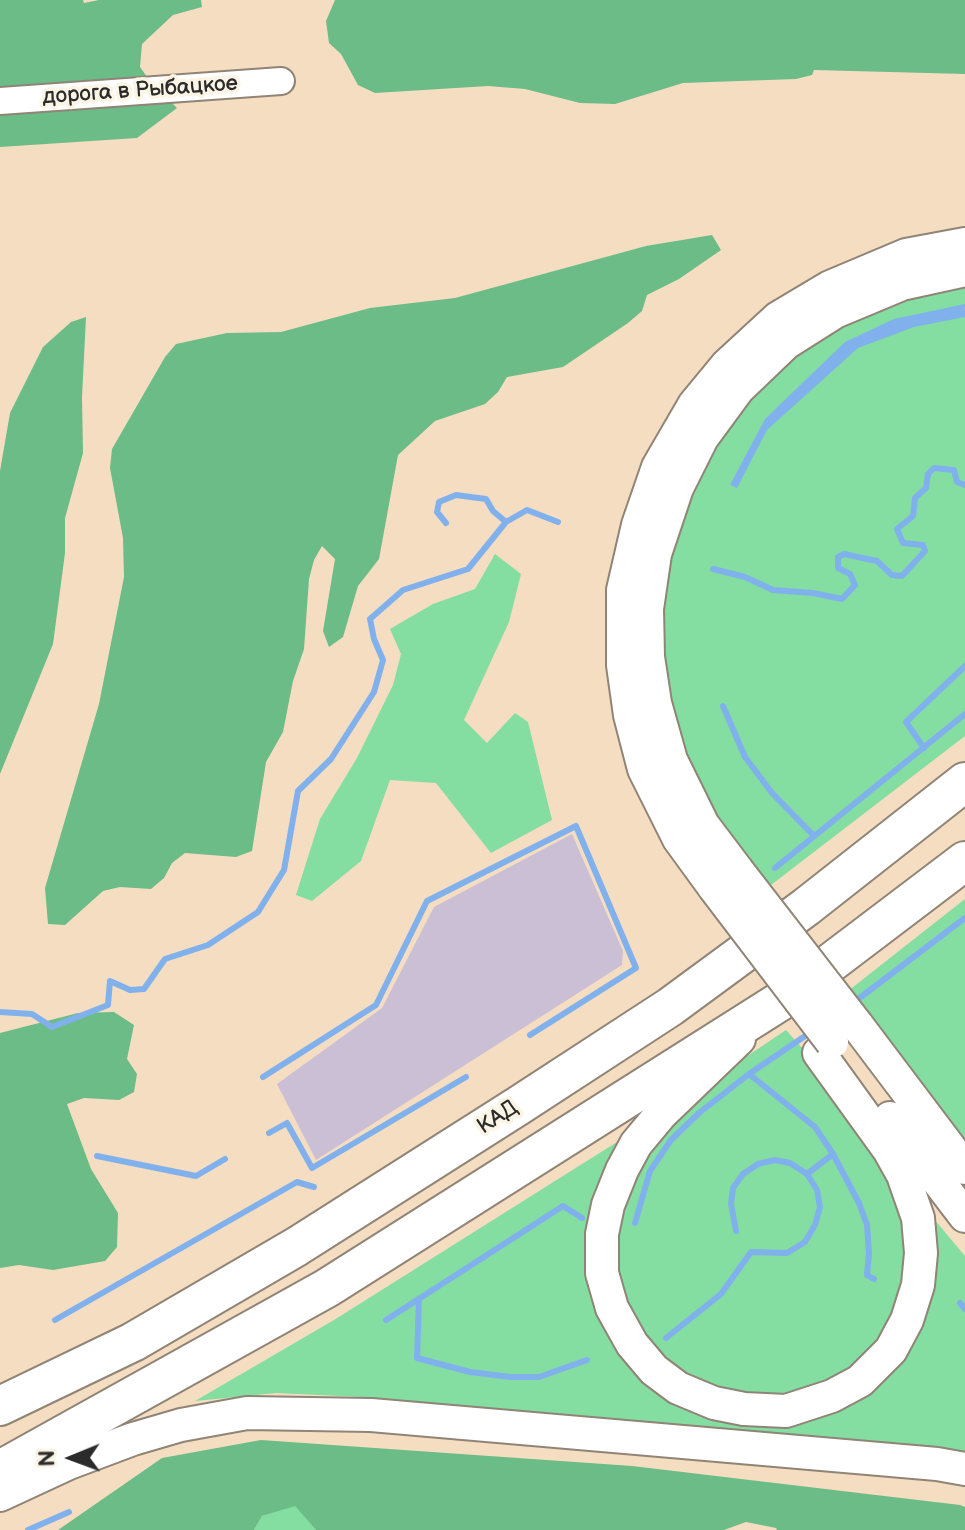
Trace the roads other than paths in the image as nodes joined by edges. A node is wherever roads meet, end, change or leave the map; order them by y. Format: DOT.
graph roads {
  1 [pos="281,81"];
  2 [pos="0,101"];
  3 [pos="965,244"];
  4 [pos="965,270"];
  5 [pos="965,782"];
  6 [pos="965,861"];
  7 [pos="726,878"];
  8 [pos="779,1002"];
  9 [pos="836,1040"];
  10 [pos="965,1168"];
  11 [pos="965,1216"];
  12 [pos="0,1406"];
  13 [pos="965,1469"];
  14 [pos="0,1470"];
  15 [pos="0,1495"];
  1 -- 2 [label="street, дорога в Рыбацкое"];
  3 -- 7 [label="main road"];
  4 -- 7 [label="main road"];
  5 -- 12 [label="highway, КАД"];
  6 -- 8 [label="highway"];
  7 -- 9 [label="main road, bridge"];
  7 -- 9 [label="main road, bridge"];
  8 -- 9 [label="main road"];
  8 -- 14 [label="highway"];
  9 -- 10 [label="main road"];
  9 -- 11 [label="main road"];
  13 -- 15 [label="main road"];
}
